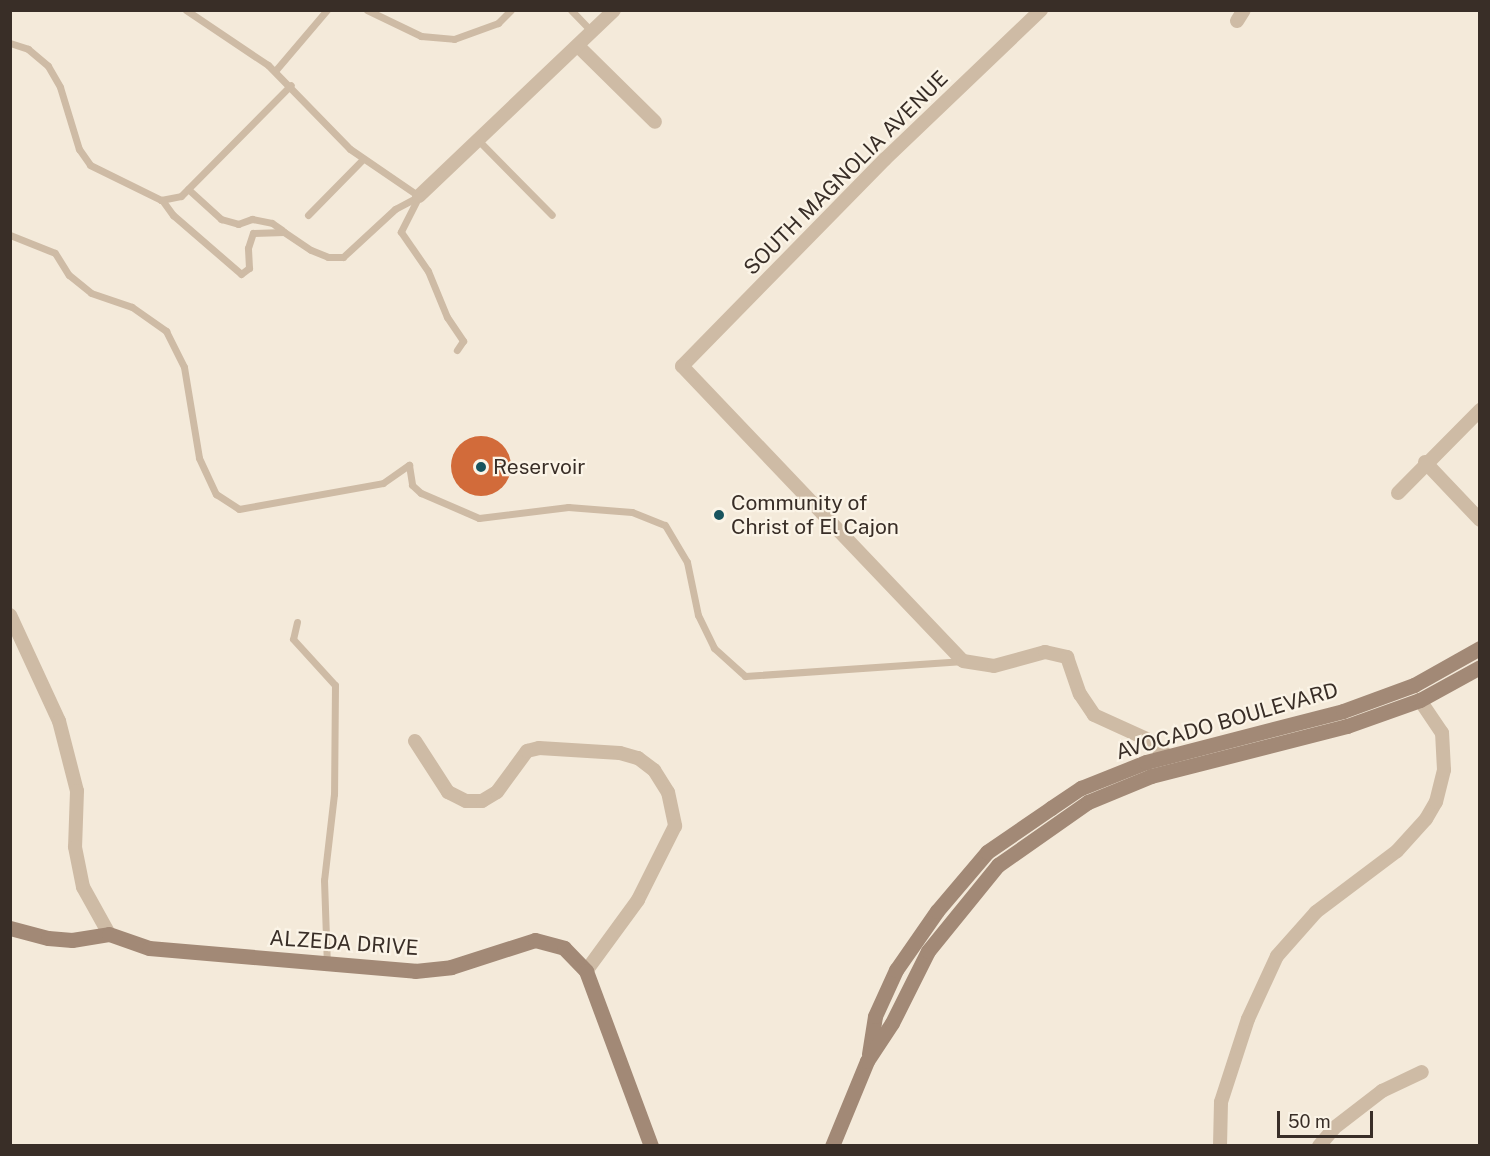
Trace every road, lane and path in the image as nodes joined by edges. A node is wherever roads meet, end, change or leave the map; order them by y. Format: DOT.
graph roads {
  1 [pos="186,10"];
  2 [pos="327,10"];
  3 [pos="368,10"];
  4 [pos="511,10"];
  5 [pos="571,10"];
  6 [pos="1041,10"];
  7 [pos="607,13"];
  8 [pos="592,32"];
  9 [pos="10,43"];
  10 [pos="578,45"];
  11 [pos="275,71"];
  12 [pos="291,85"];
  13 [pos="655,122"];
  14 [pos="478,140"];
  15 [pos="363,159"];
  16 [pos="188,189"];
  17 [pos="419,195"];
  18 [pos="162,200"];
  19 [pos="552,214"];
  20 [pos="308,215"];
  21 [pos="284,232"];
  22 [pos="10,235"];
  23 [pos="457,351"];
  24 [pos="1479,410"];
  25 [pos="1425,462"];
  26 [pos="1398,493"];
  27 [pos="1479,520"];
  28 [pos="10,615"];
  29 [pos="297,622"];
  30 [pos="1479,648"];
  31 [pos="963,661"];
  32 [pos="1479,667"];
  33 [pos="1420,699"];
  34 [pos="415,741"];
  35 [pos="1166,755"];
  36 [pos="10,928"];
  37 [pos="109,934"];
  38 [pos="327,963"];
  39 [pos="586,971"];
  40 [pos="867,1061"];
  41 [pos="1422,1072"];
  42 [pos="651,1146"];
  43 [pos="832,1146"];
  44 [pos="1220,1146"];
  45 [pos="1319,1146"];
  1 -- 11 [label="lane"];
  2 -- 11 [label="lane"];
  3 -- 4 [label="lane"];
  5 -- 8 [label="lane"];
  6 -- 31 [label="street, SOUTH MAGNOLIA AVENUE"];
  7 -- 8 [label="street"];
  8 -- 10 [label="street"];
  9 -- 18 [label="lane"];
  10 -- 13 [label="street"];
  10 -- 14 [label="street"];
  11 -- 12 [label="lane"];
  12 -- 15 [label="lane"];
  12 -- 16 [label="lane"];
  14 -- 17 [label="street"];
  14 -- 19 [label="lane"];
  15 -- 17 [label="lane"];
  15 -- 20 [label="lane"];
  16 -- 18 [label="lane"];
  16 -- 21 [label="lane"];
  17 -- 21 [label="lane"];
  17 -- 23 [label="lane"];
  18 -- 21 [label="lane"];
  22 -- 31 [label="lane"];
  24 -- 25 [label="street"];
  25 -- 26 [label="street"];
  25 -- 27 [label="street"];
  28 -- 37 [label="street"];
  29 -- 38 [label="lane"];
  30 -- 35 [label="main road, AVOCADO BOULEVARD"];
  31 -- 35 [label="street"];
  32 -- 33 [label="main road, AVOCADO BOULEVARD"];
  33 -- 40 [label="main road, AVOCADO BOULEVARD"];
  33 -- 44 [label="street"];
  34 -- 39 [label="street"];
  35 -- 40 [label="main road, AVOCADO BOULEVARD"];
  36 -- 37 [label="main road, ALZEDA DRIVE"];
  37 -- 38 [label="main road, ALZEDA DRIVE"];
  38 -- 39 [label="main road, ALZEDA DRIVE"];
  39 -- 42 [label="main road, ALZEDA DRIVE"];
  40 -- 43 [label="main road, AVOCADO BOULEVARD"];
  41 -- 45 [label="street"];
}
